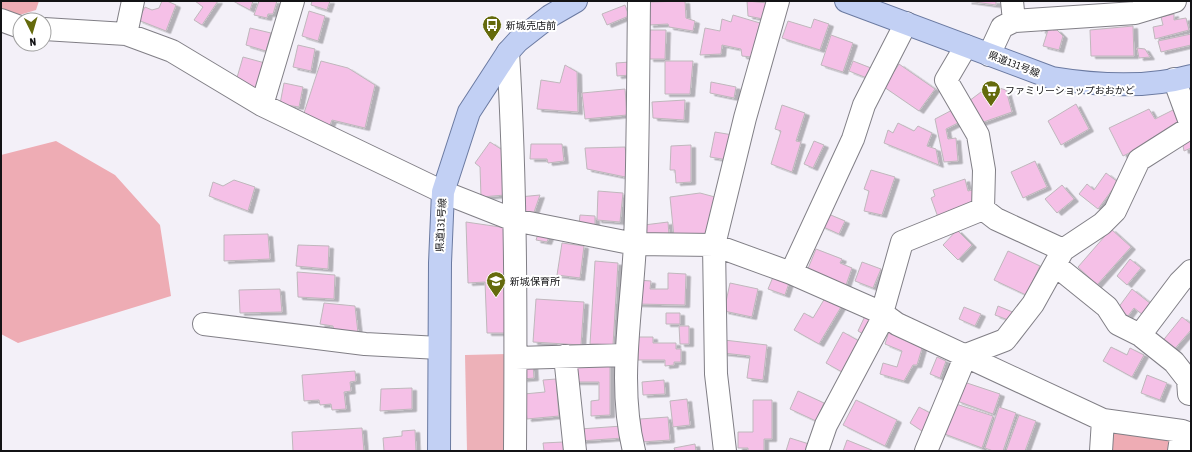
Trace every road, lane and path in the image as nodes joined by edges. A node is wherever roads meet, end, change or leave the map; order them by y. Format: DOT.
graph roads {
  1 [pos="133,1"];
  2 [pos="293,1"];
  3 [pos="576,1"];
  4 [pos="639,1"];
  5 [pos="778,1"];
  6 [pos="846,1"];
  7 [pos="1175,1"];
  8 [pos="1013,11"];
  9 [pos="1,20"];
  10 [pos="906,23"];
  11 [pos="12,24"];
  12 [pos="52,29"];
  13 [pos="126,34"];
  14 [pos="966,46"];
  15 [pos="508,52"];
  16 [pos="989,55"];
  17 [pos="1183,78"];
  18 [pos="262,105"];
  19 [pos="1191,126"];
  20 [pos="443,192"];
  21 [pos="983,210"];
  22 [pos="514,220"];
  23 [pos="635,244"];
  24 [pos="714,245"];
  25 [pos="1059,257"];
  26 [pos="1191,271"];
  27 [pos="791,273"];
  28 [pos="883,315"];
  29 [pos="204,324"];
  30 [pos="1140,335"];
  31 [pos="439,348"];
  32 [pos="625,355"];
  33 [pos="966,355"];
  34 [pos="565,356"];
  35 [pos="516,358"];
  36 [pos="1189,394"];
  37 [pos="1103,420"];
  38 [pos="1187,436"];
  39 [pos="439,451"];
  40 [pos="515,451"];
  41 [pos="575,451"];
  42 [pos="634,451"];
  43 [pos="725,451"];
  44 [pos="817,451"];
  45 [pos="926,451"];
  46 [pos="1101,451"];
  1 -- 13 [label="street"];
  2 -- 18 [label="street"];
  3 -- 15 [label="main road, 県道131号線"];
  4 -- 23 [label="street"];
  5 -- 24 [label="street"];
  6 -- 10 [label="main road, 県道131号線"];
  7 -- 8 [label="street"];
  8 -- 16 [label="street"];
  9 -- 11 [label="street"];
  10 -- 14 [label="main road, 県道131号線"];
  10 -- 27 [label="street"];
  12 -- 13 [label="street"];
  13 -- 18 [label="street"];
  14 -- 16 [label="main road, 県道131号線"];
  14 -- 21 [label="street"];
  15 -- 20 [label="main road, 県道131号線"];
  15 -- 22 [label="street"];
  16 -- 17 [label="main road, 県道131号線"];
  17 -- 19 [label="street"];
  18 -- 20 [label="street"];
  19 -- 25 [label="street"];
  20 -- 22 [label="street"];
  20 -- 31 [label="main road, 県道131号線"];
  21 -- 25 [label="street"];
  21 -- 28 [label="street"];
  22 -- 23 [label="street"];
  22 -- 35 [label="street"];
  23 -- 24 [label="street"];
  23 -- 32 [label="street"];
  24 -- 27 [label="street"];
  24 -- 43 [label="street"];
  25 -- 30 [label="street"];
  25 -- 33 [label="street"];
  26 -- 30 [label="street"];
  27 -- 28 [label="street"];
  28 -- 33 [label="street"];
  28 -- 44 [label="street"];
  29 -- 31 [label="street"];
  30 -- 36 [label="street"];
  31 -- 39 [label="main road, 県道131号線"];
  32 -- 34 [label="street"];
  32 -- 42 [label="street"];
  33 -- 37 [label="street"];
  33 -- 45 [label="street"];
  34 -- 35 [label="street"];
  34 -- 41 [label="street"];
  35 -- 40 [label="street"];
  37 -- 38 [label="street"];
  37 -- 46 [label="street"];
}
